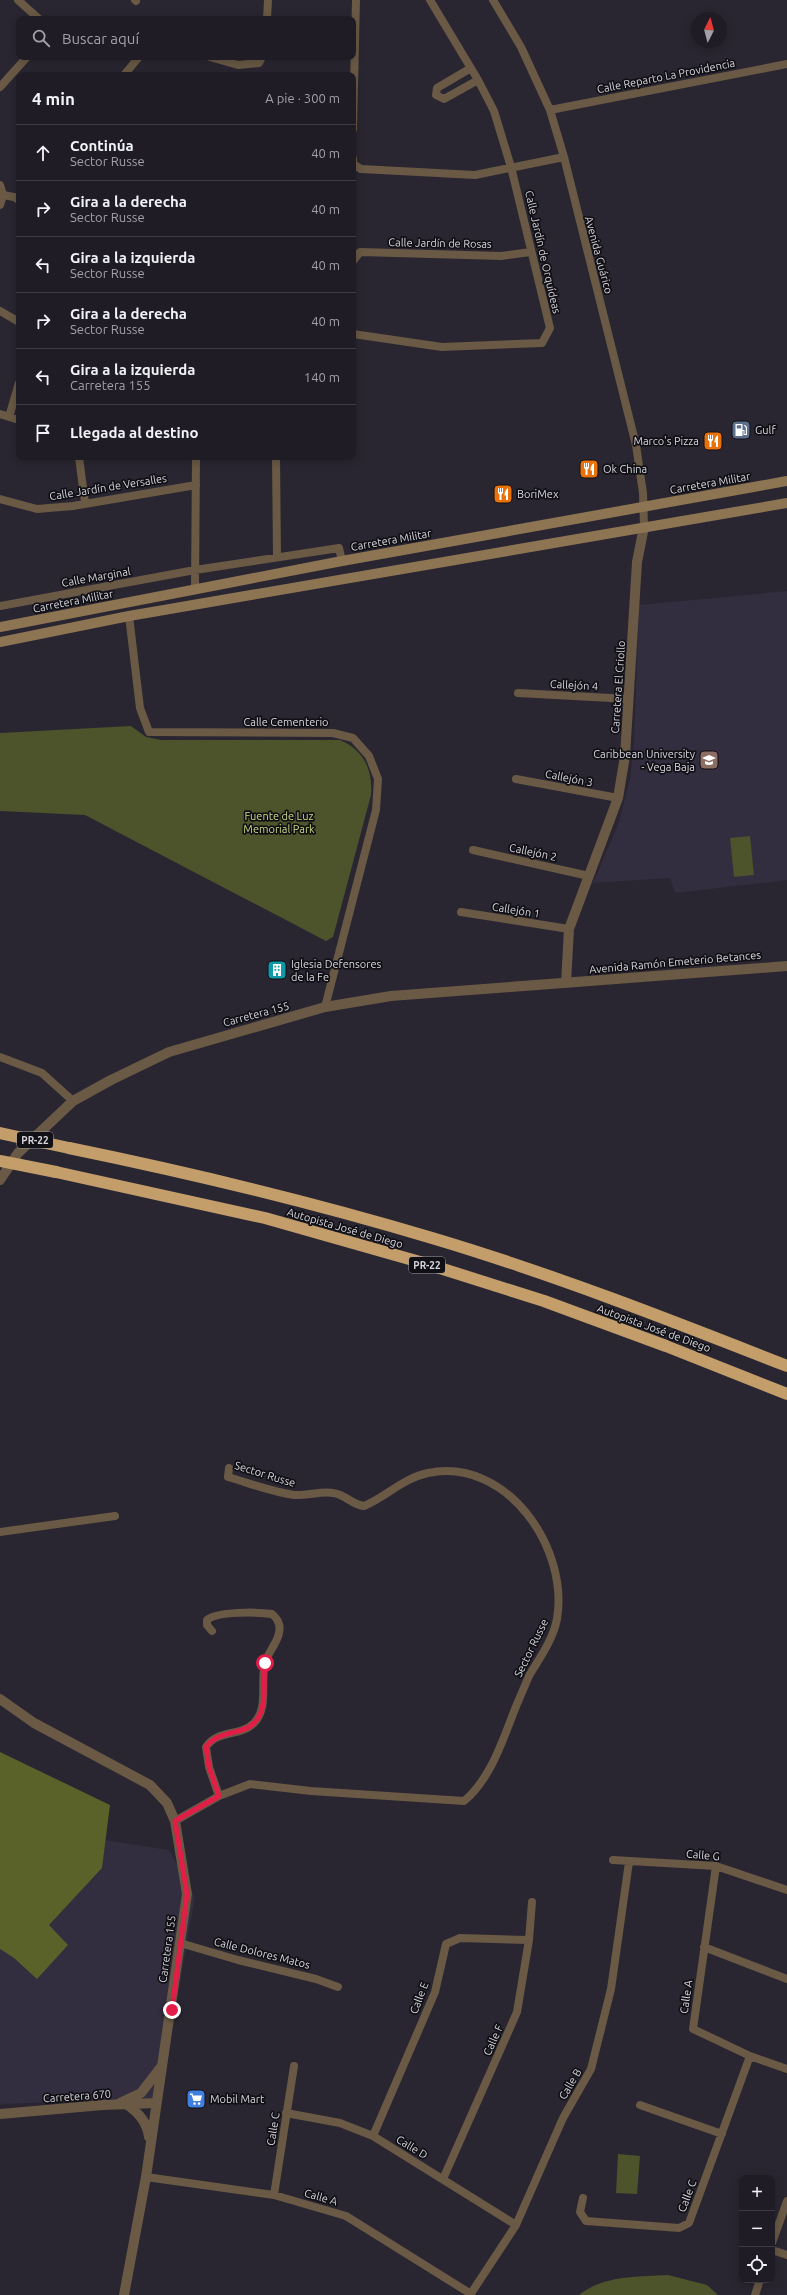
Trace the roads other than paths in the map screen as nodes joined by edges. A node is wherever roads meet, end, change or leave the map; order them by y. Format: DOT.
graph roads {
  1 [pos="18,0"];
  2 [pos="268,0"];
  3 [pos="356,0"];
  4 [pos="430,0"];
  5 [pos="493,0"];
  6 [pos="37,16"];
  7 [pos="267,16"];
  8 [pos="356,16"];
  9 [pos="24,60"];
  10 [pos="136,60"];
  11 [pos="220,60"];
  12 [pos="260,60"];
  13 [pos="355,60"];
  14 [pos="787,64"];
  15 [pos="471,68"];
  16 [pos="126,72"];
  17 [pos="354,72"];
  18 [pos="478,80"];
  19 [pos="0,87"];
  20 [pos="550,110"];
  21 [pos="564,156"];
  22 [pos="356,166"];
  23 [pos="511,168"];
  24 [pos="0,185"];
  25 [pos="3,195"];
  26 [pos="16,198"];
  27 [pos="0,205"];
  28 [pos="531,252"];
  29 [pos="356,258"];
  30 [pos="0,311"];
  31 [pos="16,319"];
  32 [pos="356,334"];
  33 [pos="16,393"];
  34 [pos="0,414"];
  35 [pos="9,417"];
  36 [pos="16,419"];
  37 [pos="79,460"];
  38 [pos="196,460"];
  39 [pos="276,460"];
  40 [pos="787,481"];
  41 [pos="196,485"];
  42 [pos="0,499"];
  43 [pos="85,503"];
  44 [pos="787,503"];
  45 [pos="643,507"];
  46 [pos="644,527"];
  47 [pos="277,556"];
  48 [pos="342,561"];
  49 [pos="195,570"];
  50 [pos="195,589"];
  51 [pos="0,606"];
  52 [pos="129,616"];
  53 [pos="0,627"];
  54 [pos="0,642"];
  55 [pos="518,693"];
  56 [pos="629,699"];
  57 [pos="516,779"];
  58 [pos="618,798"];
  59 [pos="473,850"];
  60 [pos="589,876"];
  61 [pos="461,912"];
  62 [pos="569,929"];
  63 [pos="787,966"];
  64 [pos="566,983"];
  65 [pos="325,1007"];
  66 [pos="0,1057"];
  67 [pos="73,1101"];
  68 [pos="0,1134"];
  69 [pos="0,1161"];
  70 [pos="0,1180"];
  71 [pos="787,1366"];
  72 [pos="787,1394"];
  73 [pos="229,1468"];
  74 [pos="116,1516"];
  75 [pos="0,1532"];
  76 [pos="212,1631"];
  77 [pos="0,1699"];
  78 [pos="219,1796"];
  79 [pos="175,1821"];
  80 [pos="613,1860"];
  81 [pos="630,1862"];
  82 [pos="716,1866"];
  83 [pos="787,1890"];
  84 [pos="532,1902"];
  85 [pos="529,1940"];
  86 [pos="180,1943"];
  87 [pos="704,1947"];
  88 [pos="787,1979"];
  89 [pos="338,1987"];
  90 [pos="750,2056"];
  91 [pos="163,2065"];
  92 [pos="294,2066"];
  93 [pos="787,2069"];
  94 [pos="156,2103"];
  95 [pos="122,2104"];
  96 [pos="640,2105"];
  97 [pos="286,2113"];
  98 [pos="0,2114"];
  99 [pos="722,2134"];
  100 [pos="373,2136"];
  101 [pos="150,2144"];
  102 [pos="146,2176"];
  103 [pos="443,2179"];
  104 [pos="274,2195"];
  105 [pos="583,2198"];
  106 [pos="787,2201"];
  107 [pos="516,2225"];
  108 [pos="775,2235"];
  109 [pos="775,2251"];
  110 [pos="787,2255"];
  111 [pos="759,2283"];
  112 [pos="124,2295"];
  113 [pos="470,2295"];
  114 [pos="755,2295"];
  1 -- 6 [label="street"];
  2 -- 7 [label="street"];
  3 -- 8 [label="street"];
  4 -- 15 [label="street, Calle Jardín de Orquídeas"];
  5 -- 20 [label="street, Avenida Guárico"];
  9 -- 19 [label="street"];
  10 -- 16 [label="street"];
  11 -- 12 [label="street"];
  13 -- 17 [label="street"];
  14 -- 20 [label="street, Calle Reparto La Providencia"];
  15 -- 18 [label="street, Calle Jardín de Orquídeas"];
  15 -- 18 [label="street"];
  18 -- 23 [label="street, Calle Jardín de Orquídeas"];
  20 -- 21 [label="street, Avenida Guárico"];
  21 -- 23 [label="street"];
  21 -- 45 [label="street, Avenida Guárico"];
  22 -- 23 [label="street"];
  23 -- 28 [label="street, Calle Jardín de Orquídeas"];
  24 -- 25 [label="street"];
  25 -- 26 [label="street"];
  25 -- 27 [label="street"];
  28 -- 29 [label="street, Calle Jardín de Rosas"];
  28 -- 32 [label="street, Calle Jardín de Orquídeas"];
  30 -- 31 [label="street"];
  33 -- 35 [label="street"];
  34 -- 35 [label="street"];
  35 -- 36 [label="street"];
  37 -- 43 [label="street"];
  38 -- 41 [label="street"];
  39 -- 47 [label="street"];
  40 -- 45 [label="main road, Carretera Militar"];
  41 -- 43 [label="street, Calle Jardín de Versalles"];
  41 -- 49 [label="street"];
  42 -- 43 [label="street, Calle Jardín de Versalles"];
  44 -- 46 [label="main road"];
  45 -- 46 [label="street, Avenida Guárico"];
  45 -- 48 [label="main road, Carretera Militar"];
  46 -- 52 [label="main road"];
  46 -- 56 [label="street, Carretera El Criollo"];
  47 -- 48 [label="street, Calle Marginal"];
  47 -- 49 [label="street, Calle Marginal"];
  48 -- 50 [label="main road, Carretera Militar"];
  49 -- 50 [label="street"];
  49 -- 51 [label="street, Calle Marginal"];
  50 -- 53 [label="main road, Carretera Militar"];
  52 -- 54 [label="main road"];
  52 -- 65 [label="street, Calle Cementerio"];
  55 -- 56 [label="street, Callejón 4"];
  56 -- 58 [label="street, Carretera El Criollo"];
  57 -- 58 [label="street, Callejón 3"];
  58 -- 60 [label="street, Carretera El Criollo"];
  59 -- 60 [label="street, Callejón 2"];
  60 -- 62 [label="street, Carretera El Criollo"];
  61 -- 62 [label="street, Callejón 1"];
  62 -- 64 [label="street, Carretera El Criollo"];
  63 -- 64 [label="street, Avenida Ramón Emeterio Betances"];
  64 -- 65 [label="street, Carretera 155"];
  65 -- 67 [label="street, Carretera 155"];
  66 -- 67 [label="street"];
  67 -- 70 [label="street, Carretera 155"];
  68 -- 71 [label="highway, Autopista José de Diego / PR-22, bridge"];
  69 -- 72 [label="highway, Autopista José de Diego / PR-22, bridge"];
  73 -- 78 [label="street, Sector Russe"];
  74 -- 75 [label="street"];
  76 -- 78 [label="street"];
  77 -- 79 [label="street, Carretera 155"];
  78 -- 79 [label="street, Sector Russe"];
  79 -- 86 [label="street, Carretera 155"];
  80 -- 81 [label="street, Calle G"];
  81 -- 82 [label="street, Calle G"];
  81 -- 107 [label="street, Calle B"];
  82 -- 83 [label="street, Calle G"];
  82 -- 87 [label="street, Calle A"];
  84 -- 85 [label="street, Calle F"];
  85 -- 100 [label="street, Calle E"];
  85 -- 103 [label="street, Calle F"];
  86 -- 89 [label="street, Calle Dolores Matos"];
  86 -- 91 [label="street, Carretera 155"];
  87 -- 88 [label="street"];
  87 -- 90 [label="street, Calle A"];
  90 -- 93 [label="street, Calle A"];
  90 -- 99 [label="street, Calle C"];
  91 -- 94 [label="street, Carretera 155"];
  91 -- 95 [label="street"];
  92 -- 97 [label="street, Calle C"];
  94 -- 95 [label="street, Carretera 670"];
  94 -- 101 [label="street, Carretera 155"];
  95 -- 98 [label="street, Carretera 670"];
  95 -- 101 [label="street"];
  96 -- 99 [label="street"];
  97 -- 100 [label="street, Calle D"];
  97 -- 104 [label="street, Calle C"];
  99 -- 105 [label="street, Calle C"];
  100 -- 103 [label="street, Calle D"];
  101 -- 102 [label="street, Carretera 155"];
  102 -- 104 [label="street, Calle A"];
  102 -- 112 [label="street, Carretera 155"];
  103 -- 107 [label="street, Calle D"];
  104 -- 113 [label="street, Calle A"];
  106 -- 108 [label="street"];
  107 -- 113 [label="street, Calle B"];
  109 -- 110 [label="street"];
  111 -- 114 [label="street"];
}
